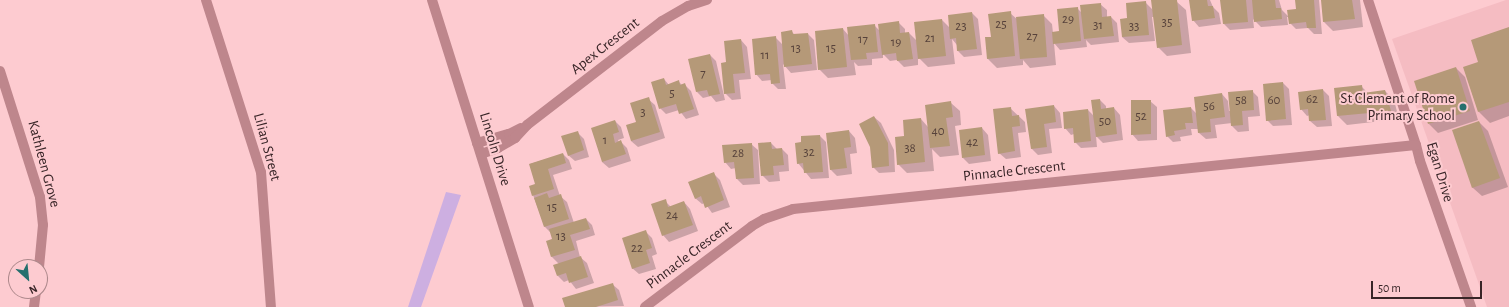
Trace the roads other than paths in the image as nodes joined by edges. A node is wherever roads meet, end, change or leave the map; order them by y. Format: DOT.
graph roads {
  1 [pos="206,0"];
  2 [pos="432,0"];
  3 [pos="707,0"];
  4 [pos="1368,0"];
  5 [pos="0,70"];
  6 [pos="526,125"];
  7 [pos="477,143"];
  8 [pos="1416,145"];
  9 [pos="481,154"];
  10 [pos="40,259"];
  11 [pos="271,307"];
  12 [pos="529,307"];
  13 [pos="645,307"];
  14 [pos="1470,307"];
  1 -- 11 [label="street, Lilian Street"];
  2 -- 7 [label="street, Lincoln Drive"];
  3 -- 6 [label="street, Apex Crescent"];
  4 -- 8 [label="street, Egan Drive"];
  5 -- 10 [label="street, Kathleen Grove"];
  6 -- 7 [label="street, Apex Crescent"];
  6 -- 9 [label="street, Apex Crescent"];
  7 -- 9 [label="street, Lincoln Drive"];
  8 -- 13 [label="street, Pinnacle Crescent"];
  8 -- 14 [label="street, Egan Drive"];
  9 -- 12 [label="street, Lincoln Drive"];
}
